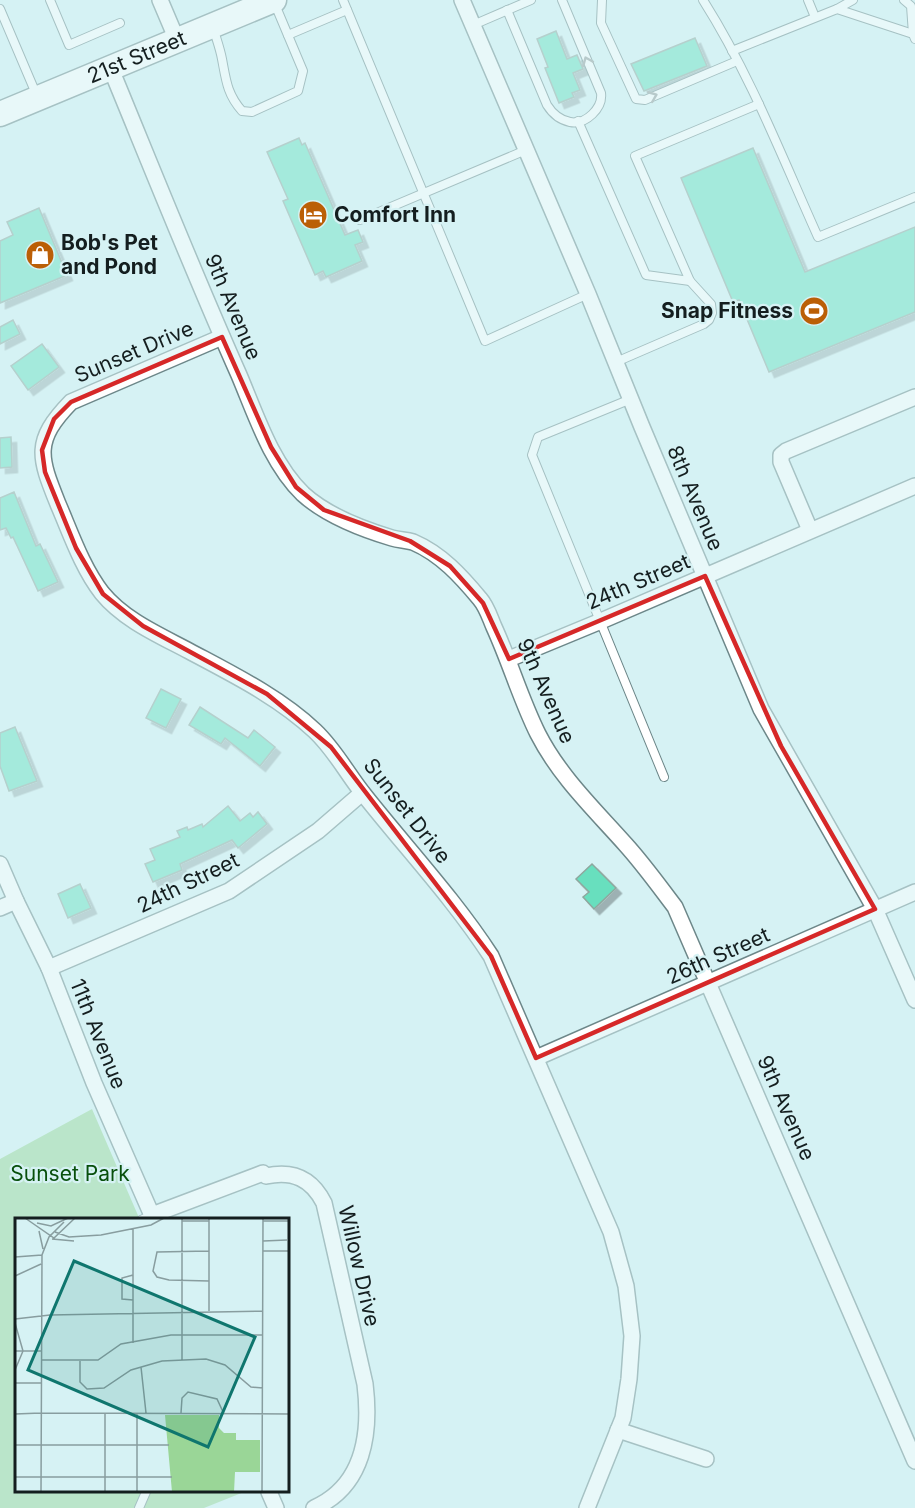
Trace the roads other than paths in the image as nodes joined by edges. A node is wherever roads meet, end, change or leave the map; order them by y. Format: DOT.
graph roads {
  1 [pos="50,0"];
  2 [pos="160,0"];
  3 [pos="273,0"];
  4 [pos="343,0"];
  5 [pos="462,0"];
  6 [pos="531,0"];
  7 [pos="562,0"];
  8 [pos="602,0"];
  9 [pos="703,0"];
  10 [pos="808,0"];
  11 [pos="853,0"];
  12 [pos="904,0"];
  13 [pos="0,9"];
  14 [pos="837,9"];
  15 [pos="347,10"];
  16 [pos="507,10"];
  17 [pos="815,17"];
  18 [pos="120,24"];
  19 [pos="473,25"];
  20 [pos="212,26"];
  21 [pos="288,35"];
  22 [pos="914,36"];
  23 [pos="177,40"];
  24 [pos="732,51"];
  25 [pos="736,61"];
  26 [pos="111,69"];
  27 [pos="38,98"];
  28 [pos="759,104"];
  29 [pos="0,114"];
  30 [pos="578,121"];
  31 [pos="526,150"];
  32 [pos="423,193"];
  33 [pos="915,197"];
  34 [pos="360,220"];
  35 [pos="690,281"];
  36 [pos="588,294"];
  37 [pos="222,337"];
  38 [pos="616,362"];
  39 [pos="915,397"];
  40 [pos="631,399"];
  41 [pos="915,486"];
  42 [pos="810,530"];
  43 [pos="705,576"];
  44 [pos="601,621"];
  45 [pos="509,659"];
  46 [pos="664,777"];
  47 [pos="362,793"];
  48 [pos="0,864"];
  49 [pos="915,892"];
  50 [pos="16,901"];
  51 [pos="0,908"];
  52 [pos="875,909"];
  53 [pos="49,969"];
  54 [pos="708,984"];
  55 [pos="915,1000"];
  56 [pos="537,1058"];
  57 [pos="149,1218"];
  58 [pos="618,1430"];
  59 [pos="705,1459"];
  60 [pos="915,1461"];
  61 [pos="145,1493"];
  62 [pos="270,1493"];
  63 [pos="139,1508"];
  64 [pos="276,1508"];
  65 [pos="314,1508"];
  66 [pos="587,1508"];
  1 -- 18 [label="lane"];
  2 -- 23 [label="street"];
  3 -- 20 [label="main road, 21st Street"];
  3 -- 21 [label="lane"];
  4 -- 15 [label="lane"];
  5 -- 19 [label="street, 8th Avenue"];
  6 -- 16 [label="lane"];
  30 -- 7 [label="lane, one-way"];
  8 -- 25 [label="lane, one-way"];
  9 -- 24 [label="lane"];
  10 -- 17 [label="lane"];
  11 -- 14 [label="lane"];
  12 -- 22 [label="lane"];
  13 -- 27 [label="lane"];
  14 -- 17 [label="lane"];
  14 -- 22 [label="lane"];
  15 -- 21 [label="lane"];
  15 -- 32 [label="lane"];
  16 -- 19 [label="lane"];
  16 -- 30 [label="lane"];
  17 -- 24 [label="lane"];
  19 -- 31 [label="street, 8th Avenue"];
  20 -- 21 [label="lane"];
  20 -- 23 [label="main road, 21st Street"];
  23 -- 26 [label="main road, 21st Street"];
  24 -- 25 [label="lane"];
  25 -- 28 [label="lane"];
  26 -- 27 [label="main road, 21st Street"];
  26 -- 37 [label="street, 9th Avenue"];
  27 -- 29 [label="main road, 21st Street"];
  28 -- 33 [label="lane"];
  28 -- 35 [label="lane"];
  30 -- 35 [label="lane"];
  31 -- 32 [label="lane"];
  31 -- 36 [label="street, 8th Avenue"];
  32 -- 34 [label="lane"];
  32 -- 36 [label="lane"];
  35 -- 38 [label="lane"];
  36 -- 38 [label="street, 8th Avenue"];
  37 -- 45 [label="street, 9th Avenue"];
  37 -- 47 [label="street, Sunset Drive"];
  38 -- 40 [label="street, 8th Avenue"];
  39 -- 42 [label="street"];
  40 -- 43 [label="street, 8th Avenue"];
  40 -- 44 [label="lane"];
  41 -- 42 [label="street, 24th Street"];
  42 -- 43 [label="street, 24th Street"];
  43 -- 44 [label="street, 24th Street"];
  43 -- 52 [label="street, 8th Avenue"];
  44 -- 45 [label="street, 24th Street"];
  44 -- 46 [label="lane"];
  45 -- 54 [label="street, 9th Avenue"];
  47 -- 53 [label="street, 24th Street"];
  47 -- 56 [label="street, Sunset Drive"];
  48 -- 50 [label="street, 11th Avenue"];
  49 -- 52 [label="street, 26th Street"];
  50 -- 51 [label="street"];
  50 -- 53 [label="street, 11th Avenue"];
  52 -- 54 [label="street, 26th Street"];
  52 -- 55 [label="street, 8th Avenue"];
  53 -- 57 [label="street, 11th Avenue"];
  54 -- 56 [label="street, 26th Street"];
  54 -- 60 [label="street, 9th Avenue"];
  56 -- 58 [label="street, Sunset Drive"];
  57 -- 65 [label="street, Willow Drive"];
  58 -- 59 [label="street"];
  58 -- 66 [label="street, Sunset Drive"];
  61 -- 63 [label="lane"];
  62 -- 64 [label="street"];
}
